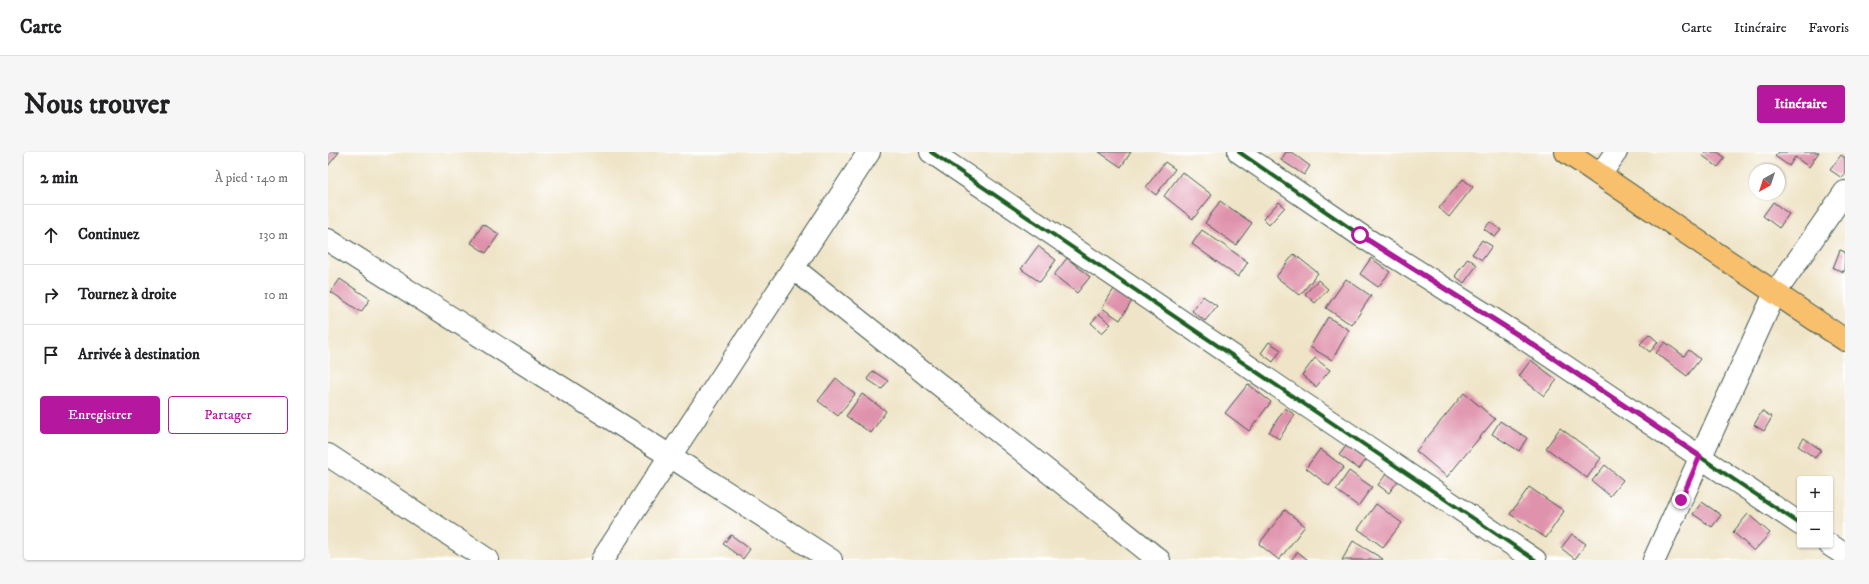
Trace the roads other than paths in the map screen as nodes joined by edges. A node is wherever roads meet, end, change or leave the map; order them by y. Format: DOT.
graph roads {
  1 [pos="869,152"];
  2 [pos="931,152"];
  3 [pos="1239,152"];
  4 [pos="1566,152"];
  5 [pos="1616,152"];
  6 [pos="1600,175"];
  7 [pos="1845,192"];
  8 [pos="328,240"];
  9 [pos="793,268"];
  10 [pos="1775,293"];
  11 [pos="1845,340"];
  12 [pos="328,456"];
  13 [pos="670,456"];
  14 [pos="1700,456"];
  15 [pos="1797,522"];
  16 [pos="1833,547"];
  17 [pos="1845,555"];
  18 [pos="488,560"];
  19 [pos="602,560"];
  20 [pos="831,560"];
  21 [pos="1159,560"];
  22 [pos="1535,560"];
  23 [pos="1654,560"];
  1 -- 9 [label="street"];
  2 -- 22 [label="street"];
  3 -- 14 [label="street"];
  4 -- 6 [label="highway"];
  5 -- 6 [label="street"];
  6 -- 10 [label="highway"];
  7 -- 10 [label="street"];
  8 -- 13 [label="street"];
  9 -- 13 [label="street"];
  9 -- 21 [label="street"];
  10 -- 11 [label="highway"];
  10 -- 14 [label="street"];
  12 -- 18 [label="street"];
  13 -- 19 [label="street"];
  13 -- 20 [label="street"];
  14 -- 15 [label="street"];
  14 -- 23 [label="street"];
  16 -- 17 [label="street"];
}
